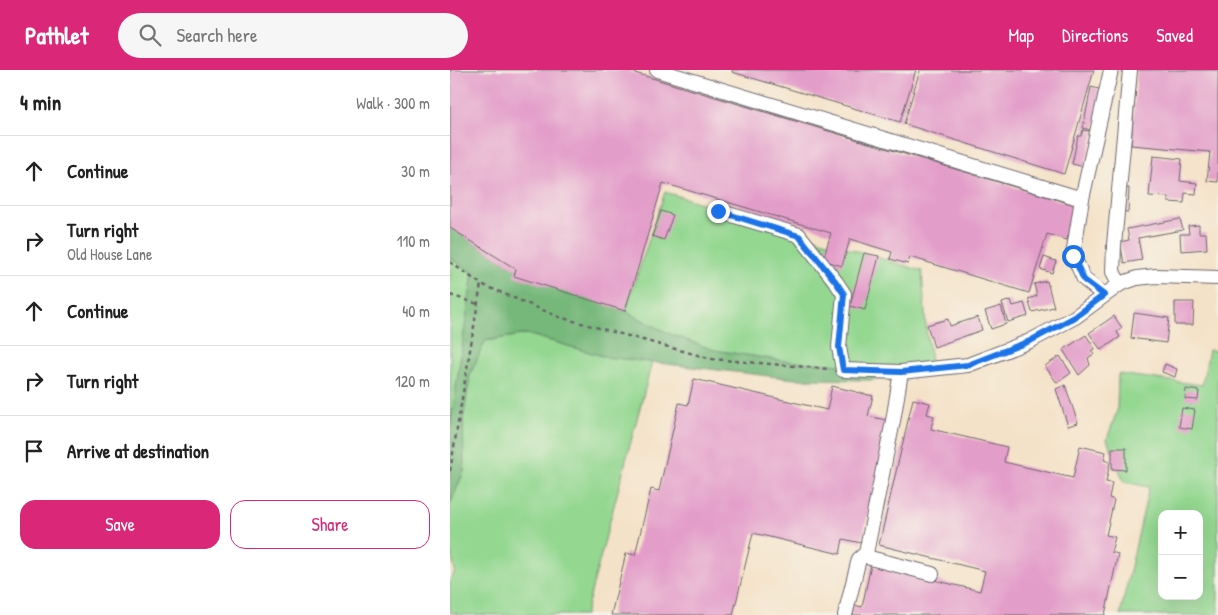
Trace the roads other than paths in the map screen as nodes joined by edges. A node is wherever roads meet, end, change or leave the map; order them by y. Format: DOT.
graph roads {
  1 [pos="657,70"];
  2 [pos="1111,70"];
  3 [pos="1130,70"];
  4 [pos="1082,199"];
  5 [pos="718,211"];
  6 [pos="1218,278"];
  7 [pos="1120,284"];
  8 [pos="1104,295"];
  9 [pos="906,371"];
  10 [pos="866,554"];
  11 [pos="932,574"];
  12 [pos="845,615"];
  1 -- 4 [label="street"];
  2 -- 4 [label="street"];
  3 -- 7 [label="street"];
  4 -- 8 [label="street"];
  5 -- 9 [label="street"];
  6 -- 7 [label="street"];
  7 -- 8 [label="street"];
  8 -- 9 [label="street"];
  9 -- 10 [label="street"];
  10 -- 11 [label="street"];
  10 -- 12 [label="street"];
}
